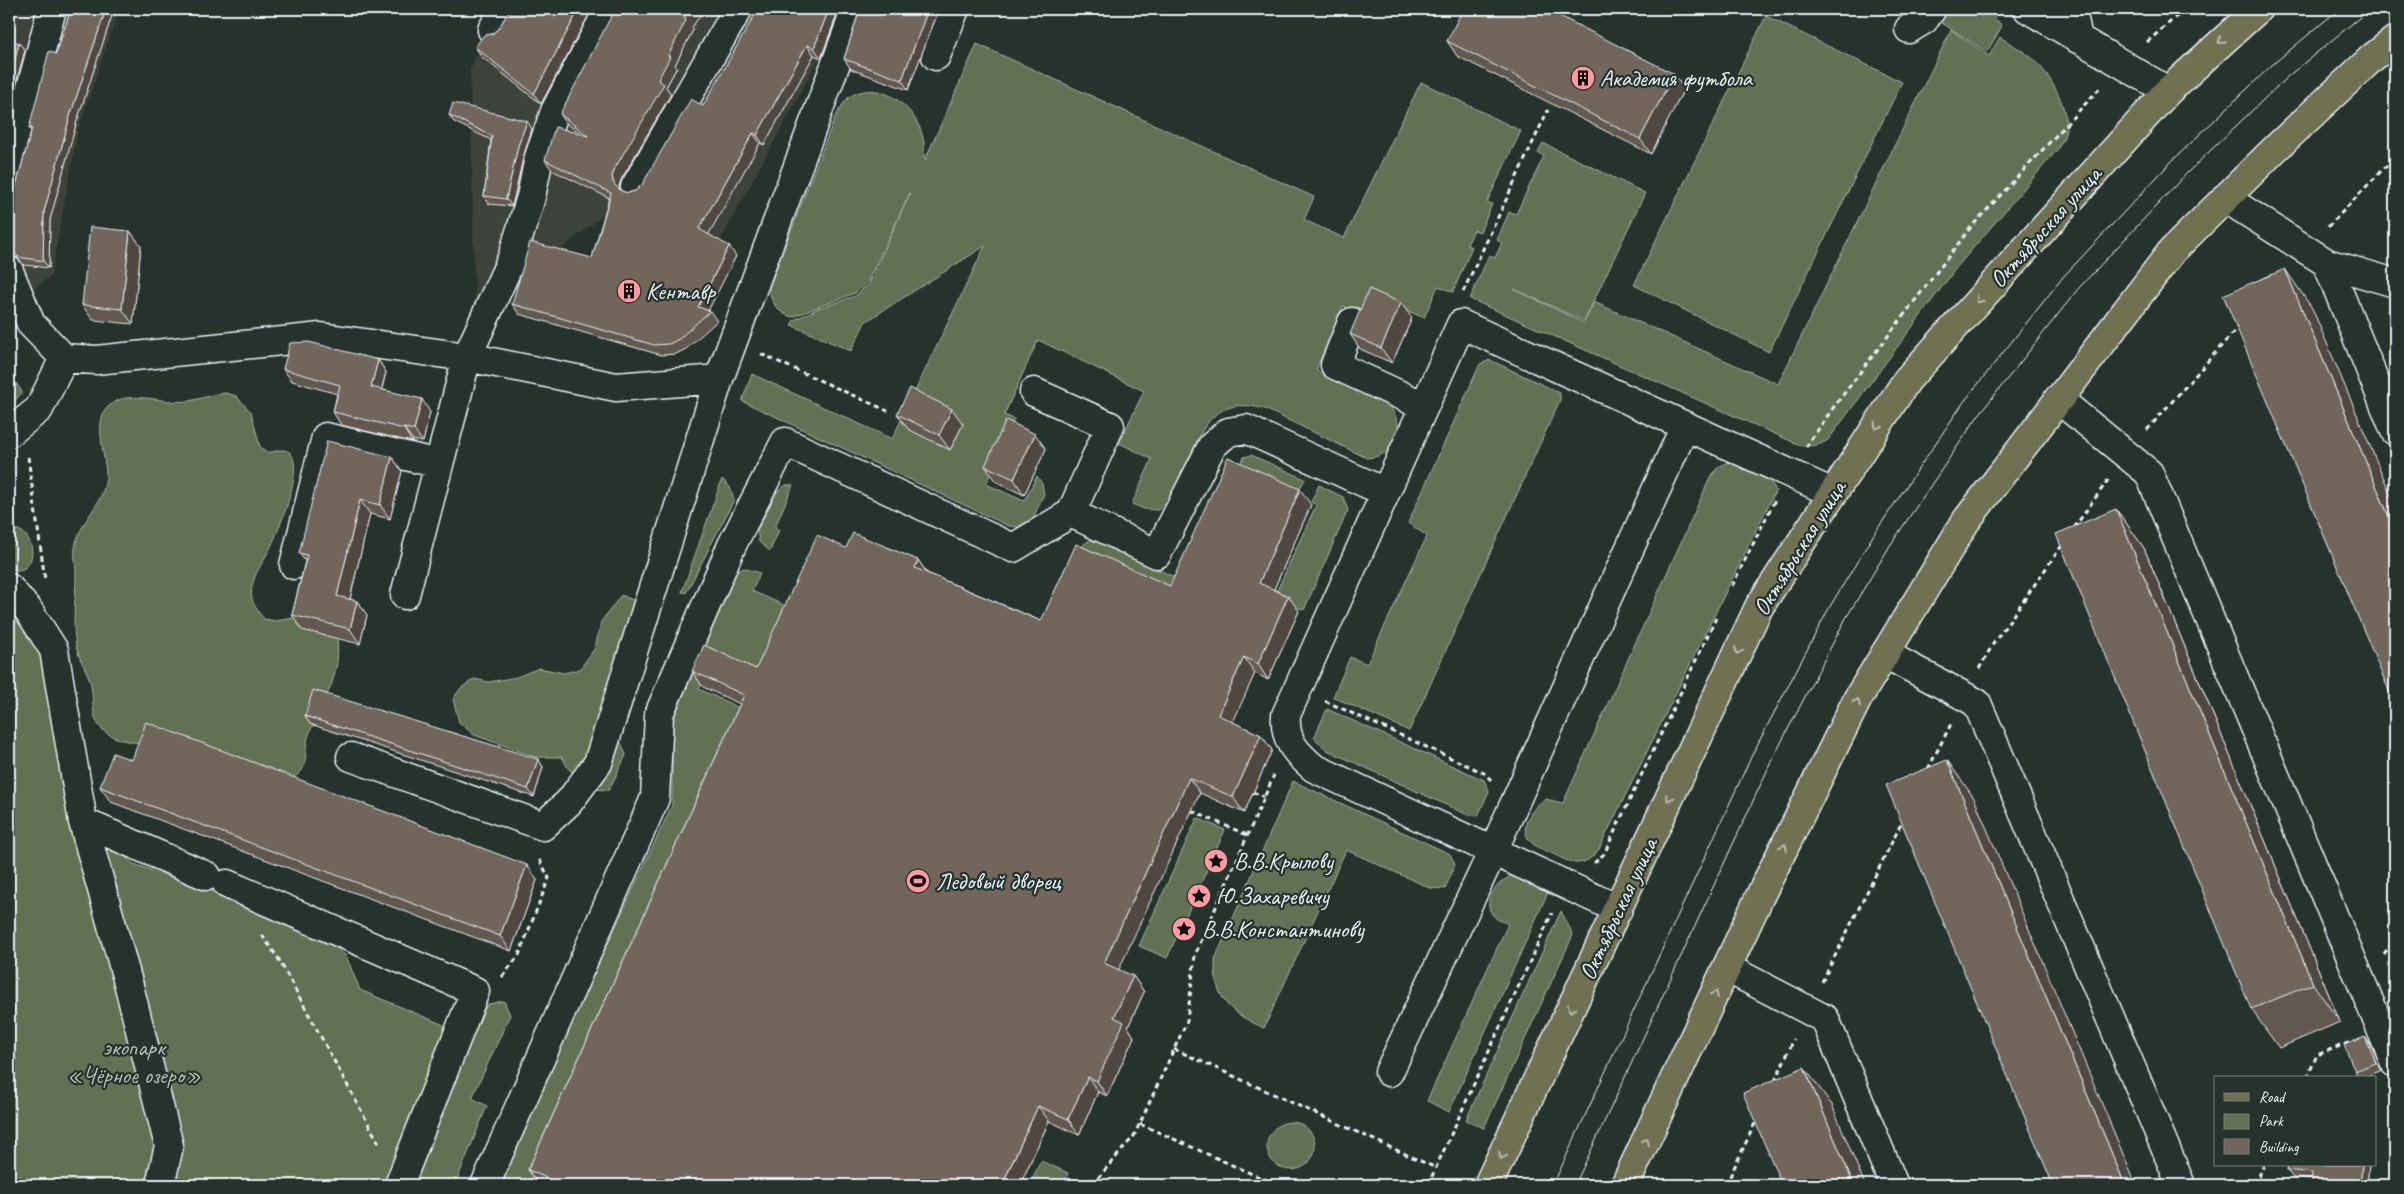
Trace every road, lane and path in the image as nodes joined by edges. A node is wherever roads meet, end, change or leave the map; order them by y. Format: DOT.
graph roads {
  1 [pos="52,9"];
  2 [pos="610,9"];
  3 [pos="738,9"];
  4 [pos="856,9"];
  5 [pos="955,9"];
  6 [pos="1932,9"];
  7 [pos="2028,9"];
  8 [pos="2072,9"];
  9 [pos="2185,9"];
  10 [pos="2258,9"];
  11 [pos="1909,28"];
  12 [pos="2078,39"];
  13 [pos="2395,40"];
  14 [pos="936,56"];
  15 [pos="2122,64"];
  16 [pos="2168,90"];
  17 [pos="1548,110"];
  18 [pos="2395,161"];
  19 [pos="9,170"];
  20 [pos="635,187"];
  21 [pos="2225,198"];
  22 [pos="2316,257"];
  23 [pos="9,271"];
  24 [pos="2395,283"];
  25 [pos="1352,322"];
  26 [pos="2241,323"];
  27 [pos="1461,324"];
  28 [pos="733,341"];
  29 [pos="467,357"];
  30 [pos="64,358"];
  31 [pos="720,379"];
  32 [pos="1034,392"];
  33 [pos="2058,398"];
  34 [pos="1424,406"];
  35 [pos="888,411"];
  36 [pos="1685,426"];
  37 [pos="16,428"];
  38 [pos="2395,430"];
  39 [pos="2126,454"];
  40 [pos="439,464"];
  41 [pos="1789,473"];
  42 [pos="1385,492"];
  43 [pos="1833,493"];
  44 [pos="1071,513"];
  45 [pos="2071,533"];
  46 [pos="2065,541"];
  47 [pos="294,565"];
  48 [pos="45,584"];
  49 [pos="9,588"];
  50 [pos="1729,593"];
  51 [pos="405,595"];
  52 [pos="1720,610"];
  53 [pos="1885,654"];
  54 [pos="1964,696"];
  55 [pos="1324,701"];
  56 [pos="351,757"];
  57 [pos="1276,769"];
  58 [pos="1925,775"];
  59 [pos="1494,784"];
  60 [pos="1253,792"];
  61 [pos="1264,797"];
  62 [pos="1192,811"];
  63 [pos="1904,818"];
  64 [pos="83,822"];
  65 [pos="543,826"];
  66 [pos="1247,835"];
  67 [pos="1493,851"];
  68 [pos="1569,887"];
  69 [pos="1618,909"];
  70 [pos="261,934"];
  71 [pos="1727,968"];
  72 [pos="475,991"];
  73 [pos="1808,1010"];
  74 [pos="2381,1029"];
  75 [pos="1174,1049"];
  76 [pos="2395,1063"];
  77 [pos="1389,1072"];
  78 [pos="2308,1076"];
  79 [pos="1772,1088"];
  80 [pos="1760,1114"];
  81 [pos="1140,1124"];
  82 [pos="2264,1166"];
  83 [pos="1436,1168"];
  84 [pos="400,1183"];
  85 [pos="160,1185"];
  86 [pos="485,1185"];
  87 [pos="1092,1185"];
  88 [pos="1277,1185"];
  89 [pos="1428,1185"];
  90 [pos="1488,1185"];
  91 [pos="1625,1185"];
  92 [pos="1726,1185"];
  93 [pos="1894,1185"];
  94 [pos="2181,1185"];
  95 [pos="2255,1185"];
  1 -- 19 [label="street"];
  2 -- 29 [label="street"];
  3 -- 20 [label="street"];
  4 -- 28 [label="street"];
  5 -- 14 [label="street"];
  6 -- 11 [label="street"];
  7 -- 12 [label="street"];
  8 -- 12 [label="street"];
  9 -- 15 [label="path"];
  10 -- 16 [label="main road, Октябрьская улица, one-way"];
  12 -- 15 [label="street"];
  13 -- 21 [label="main road"];
  15 -- 16 [label="street"];
  15 -- 41 [label="path"];
  16 -- 43 [label="main road, Октябрьская улица, one-way"];
  17 -- 27 [label="path"];
  18 -- 22 [label="path"];
  21 -- 22 [label="street"];
  21 -- 33 [label="main road"];
  22 -- 24 [label="street"];
  22 -- 38 [label="street"];
  23 -- 30 [label="street"];
  25 -- 34 [label="street"];
  26 -- 39 [label="path"];
  27 -- 34 [label="street"];
  27 -- 36 [label="street"];
  28 -- 31 [label="street"];
  28 -- 35 [label="path"];
  29 -- 30 [label="street"];
  29 -- 31 [label="street"];
  29 -- 40 [label="street"];
  30 -- 37 [label="street"];
  31 -- 65 [label="street"];
  32 -- 44 [label="street"];
  33 -- 39 [label="street"];
  33 -- 53 [label="main road"];
  34 -- 42 [label="street"];
  36 -- 41 [label="street"];
  36 -- 67 [label="street"];
  37 -- 48 [label="path"];
  39 -- 45 [label="path"];
  39 -- 74 [label="street"];
  40 -- 47 [label="street"];
  40 -- 51 [label="street"];
  41 -- 43 [label="street"];
  41 -- 50 [label="path"];
  42 -- 44 [label="street"];
  42 -- 67 [label="street"];
  43 -- 69 [label="main road, Октябрьская улица, one-way"];
  44 -- 86 [label="street"];
  46 -- 54 [label="path"];
  49 -- 64 [label="street"];
  52 -- 68 [label="path"];
  53 -- 54 [label="street"];
  71 -- 53 [label="main road, one-way"];
  54 -- 58 [label="path"];
  54 -- 94 [label="street"];
  55 -- 59 [label="path"];
  56 -- 65 [label="street"];
  57 -- 61 [label="path"];
  60 -- 61 [label="path"];
  61 -- 66 [label="path"];
  62 -- 66 [label="path"];
  63 -- 73 [label="path"];
  64 -- 72 [label="street"];
  64 -- 85 [label="street"];
  65 -- 72 [label="path"];
  66 -- 75 [label="path"];
  67 -- 68 [label="street"];
  67 -- 77 [label="street"];
  68 -- 69 [label="street"];
  68 -- 83 [label="path"];
  69 -- 90 [label="main road, Октябрьская улица, one-way"];
  70 -- 84 [label="path"];
  71 -- 73 [label="street"];
  91 -- 71 [label="main road, one-way"];
  72 -- 84 [label="street"];
  73 -- 79 [label="path"];
  73 -- 93 [label="street"];
  74 -- 76 [label="street"];
  74 -- 78 [label="path"];
  75 -- 81 [label="path"];
  75 -- 83 [label="path"];
  80 -- 92 [label="path"];
  81 -- 87 [label="path"];
  81 -- 88 [label="path"];
  82 -- 95 [label="path"];
  83 -- 89 [label="path"];
}
